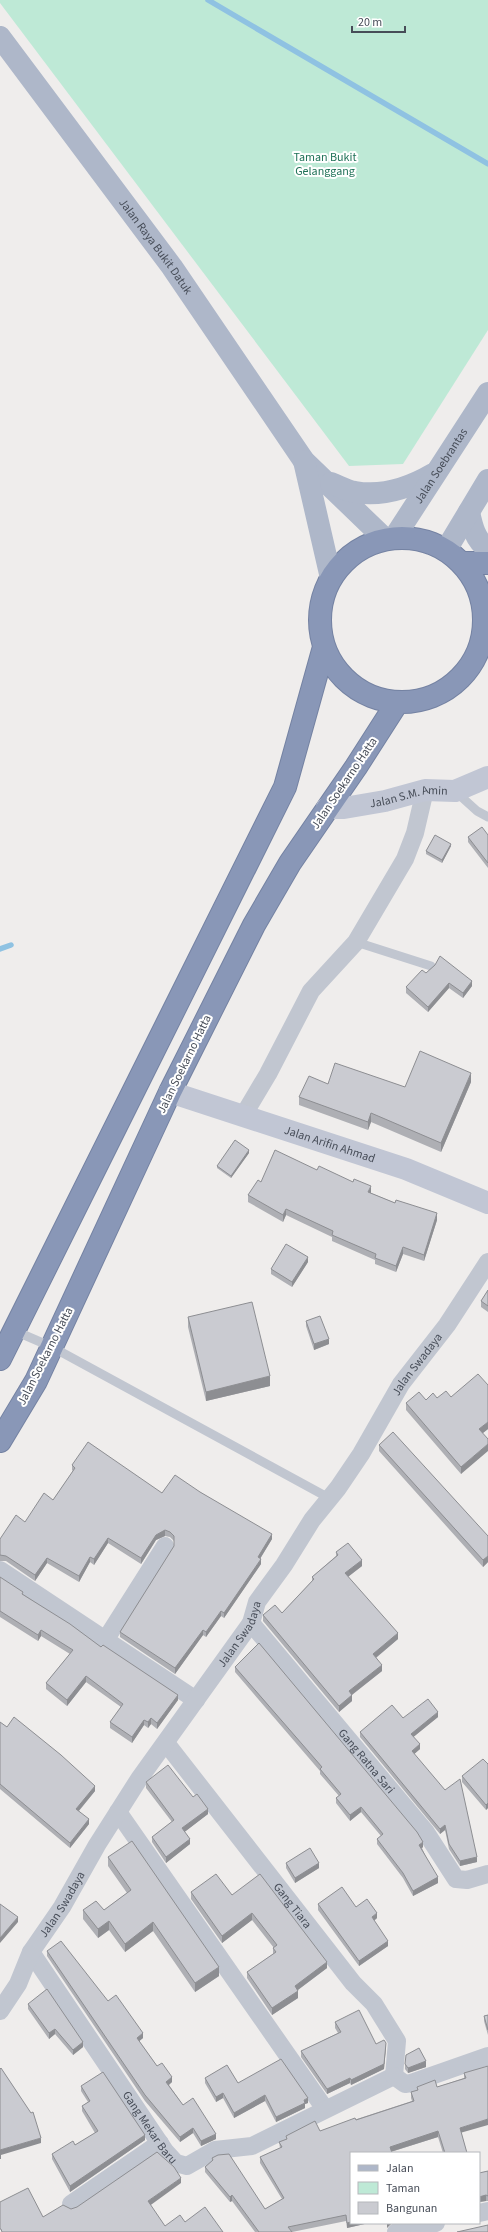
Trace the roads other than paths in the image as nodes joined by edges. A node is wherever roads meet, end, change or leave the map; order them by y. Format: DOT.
graph roads {
  1 [pos="0,36"];
  2 [pos="488,393"];
  3 [pos="304,461"];
  4 [pos="434,473"];
  5 [pos="324,480"];
  6 [pos="488,480"];
  7 [pos="469,512"];
  8 [pos="390,539"];
  9 [pos="488,549"];
  10 [pos="453,557"];
  11 [pos="488,563"];
  12 [pos="331,578"];
  13 [pos="484,645"];
  14 [pos="324,647"];
  15 [pos="397,703"];
  16 [pos="488,777"];
  17 [pos="425,790"];
  18 [pos="455,791"];
  19 [pos="327,808"];
  20 [pos="488,817"];
  21 [pos="356,942"];
  22 [pos="431,966"];
  23 [pos="170,1092"];
  24 [pos="243,1116"];
  25 [pos="488,1203"];
  26 [pos="488,1262"];
  27 [pos="15,1331"];
  28 [pos="52,1347"];
  29 [pos="0,1359"];
  30 [pos="0,1440"];
  31 [pos="329,1498"];
  32 [pos="165,1546"];
  33 [pos="0,1570"];
  34 [pos="251,1623"];
  35 [pos="106,1639"];
  36 [pos="196,1700"];
  37 [pos="166,1743"];
  38 [pos="118,1812"];
  39 [pos="488,1874"];
  40 [pos="31,1952"];
  41 [pos="0,2011"];
  42 [pos="488,2056"];
  43 [pos="394,2076"];
  44 [pos="326,2109"];
  45 [pos="160,2143"];
  46 [pos="71,2204"];
  47 [pos="432,2224"];
  48 [pos="396,2232"];
  1 -- 3 [label="main road, Jalan Raya Bukit Datuk"];
  2 -- 4 [label="main road, Jalan Soebrantas"];
  3 -- 5 [label="main road, Jalan Raya Bukit Datuk"];
  3 -- 12 [label="main road, Jalan Raya Bukit Datuk"];
  4 -- 5 [label="main road"];
  4 -- 8 [label="main road, Jalan Soebrantas"];
  5 -- 8 [label="main road, Jalan Raya Bukit Datuk"];
  6 -- 7 [label="main road"];
  7 -- 9 [label="main road"];
  7 -- 10 [label="main road"];
  8 -- 10 [label="highway"];
  8 -- 12 [label="highway"];
  10 -- 11 [label="highway"];
  10 -- 13 [label="highway"];
  12 -- 14 [label="highway"];
  13 -- 15 [label="highway"];
  14 -- 15 [label="highway"];
  14 -- 27 [label="highway"];
  15 -- 19 [label="highway, Jalan Soekarno Hatta"];
  16 -- 18 [label="street, Jalan S.M. Amin"];
  17 -- 18 [label="street, Jalan S.M. Amin"];
  17 -- 19 [label="street, Jalan S.M. Amin"];
  17 -- 21 [label="street"];
  18 -- 20 [label="lane"];
  19 -- 23 [label="highway, Jalan Soekarno Hatta"];
  21 -- 22 [label="lane"];
  21 -- 24 [label="street"];
  23 -- 24 [label="street, Jalan Arifin Ahmad"];
  23 -- 28 [label="highway, Jalan Soekarno Hatta"];
  24 -- 25 [label="street, Jalan Arifin Ahmad"];
  26 -- 31 [label="street, Jalan Swadaya"];
  27 -- 28 [label="lane"];
  27 -- 29 [label="highway"];
  28 -- 30 [label="highway, Jalan Soekarno Hatta"];
  28 -- 31 [label="lane"];
  31 -- 34 [label="street, Jalan Swadaya"];
  32 -- 35 [label="street"];
  33 -- 35 [label="street"];
  34 -- 36 [label="street, Jalan Swadaya"];
  34 -- 39 [label="street, Gang Ratna Sari"];
  35 -- 36 [label="street"];
  36 -- 37 [label="street, Jalan Swadaya"];
  37 -- 38 [label="street, Jalan Swadaya"];
  37 -- 43 [label="street, Gang Tiara"];
  38 -- 40 [label="street, Jalan Swadaya"];
  38 -- 44 [label="street"];
  40 -- 41 [label="street, Jalan Swadaya"];
  40 -- 45 [label="street, Gang Mekar Baru"];
  42 -- 43 [label="street"];
  43 -- 44 [label="street, Gang Mekar Baru"];
  44 -- 45 [label="street, Gang Mekar Baru"];
  45 -- 46 [label="street"];
  47 -- 48 [label="street"];
}
